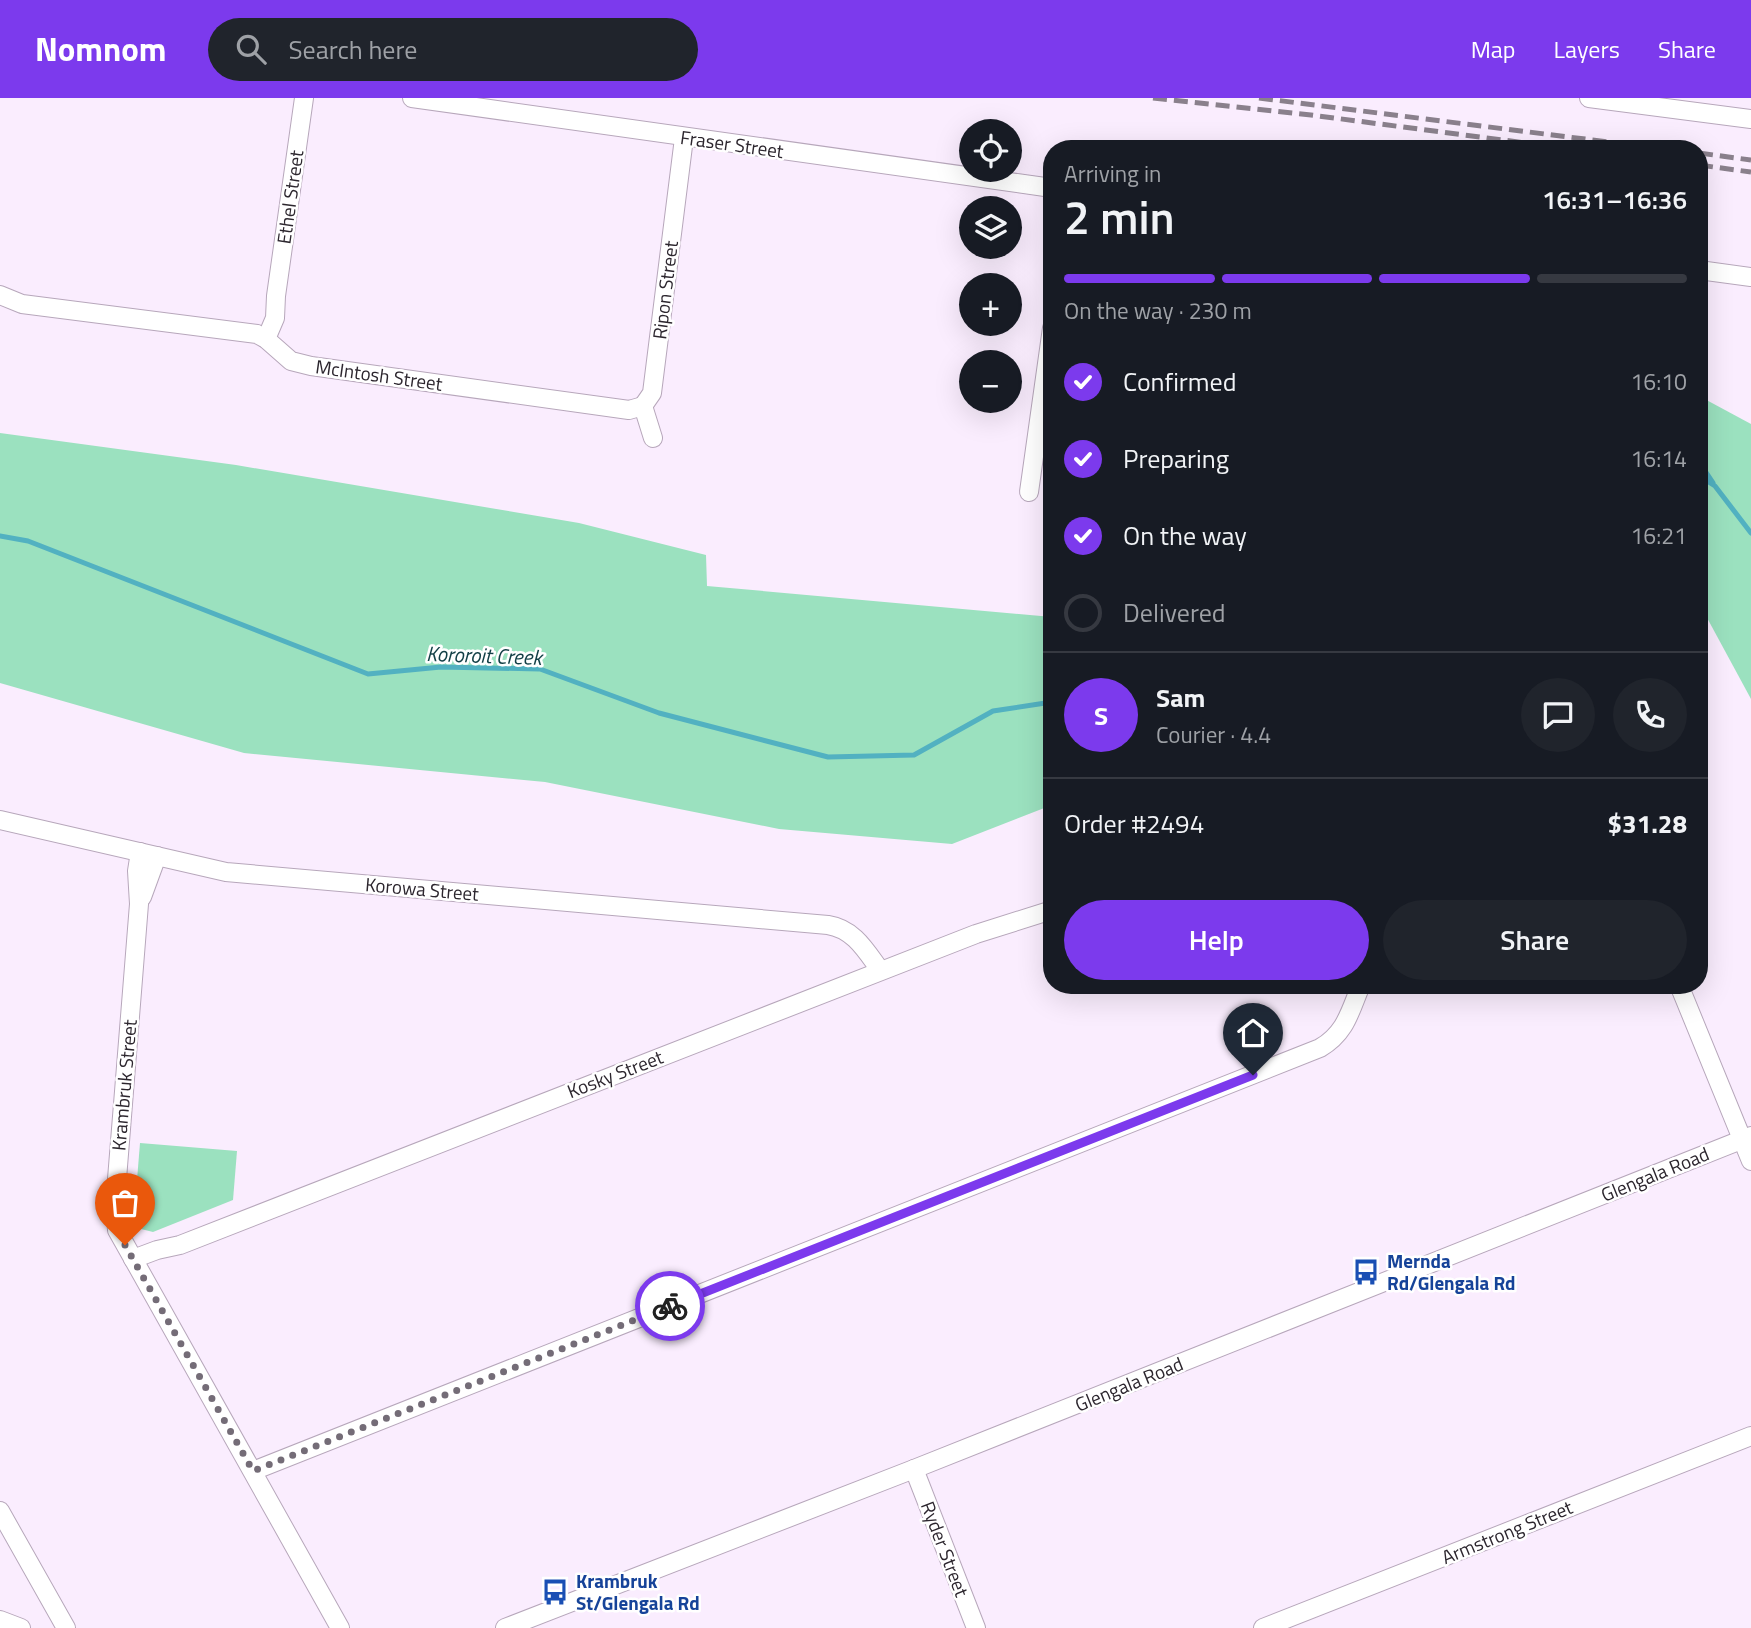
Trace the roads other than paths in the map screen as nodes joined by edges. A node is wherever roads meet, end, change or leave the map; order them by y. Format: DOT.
graph roads {
  1 [pos="304,98"];
  2 [pos="412,98"];
  3 [pos="1589,98"];
  4 [pos="1695,105"];
  5 [pos="1751,119"];
  6 [pos="684,138"];
  7 [pos="1043,187"];
  8 [pos="1708,271"];
  9 [pos="1751,277"];
  10 [pos="0,295"];
  11 [pos="261,337"];
  12 [pos="1043,392"];
  13 [pos="643,406"];
  14 [pos="653,438"];
  15 [pos="1029,492"];
  16 [pos="0,820"];
  17 [pos="148,854"];
  18 [pos="1043,913"];
  19 [pos="872,974"];
  20 [pos="1357,994"];
  21 [pos="1683,994"];
  22 [pos="1746,1138"];
  23 [pos="1751,1161"];
  24 [pos="136,1264"];
  25 [pos="1751,1436"];
  26 [pos="914,1469"];
  27 [pos="253,1471"];
  28 [pos="0,1511"];
  29 [pos="0,1619"];
  30 [pos="61,1627"];
  31 [pos="21,1628"];
  32 [pos="340,1628"];
  33 [pos="505,1628"];
  34 [pos="976,1628"];
  35 [pos="1262,1628"];
  1 -- 11 [label="street, Ethel Street"];
  2 -- 6 [label="street, Fraser Street"];
  3 -- 4 [label="street"];
  4 -- 5 [label="street"];
  6 -- 7 [label="street, Fraser Street"];
  6 -- 13 [label="street, Ripon Street"];
  8 -- 9 [label="street"];
  10 -- 11 [label="street"];
  11 -- 13 [label="street, McIntosh Street"];
  12 -- 15 [label="street"];
  13 -- 14 [label="street"];
  16 -- 17 [label="street, Korowa Street"];
  17 -- 19 [label="street, Korowa Street"];
  17 -- 24 [label="street, Krambruk Street"];
  18 -- 19 [label="street, Kosky Street"];
  19 -- 24 [label="street, Kosky Street"];
  20 -- 27 [label="street"];
  21 -- 22 [label="street"];
  22 -- 23 [label="street"];
  22 -- 26 [label="street, Glengala Road"];
  24 -- 27 [label="street, Krambruk Street"];
  25 -- 35 [label="street, Armstrong Street"];
  26 -- 33 [label="street, Glengala Road"];
  26 -- 34 [label="street, Ryder Street"];
  27 -- 32 [label="street, Krambruk Street"];
  28 -- 30 [label="street"];
  29 -- 31 [label="street"];
}
